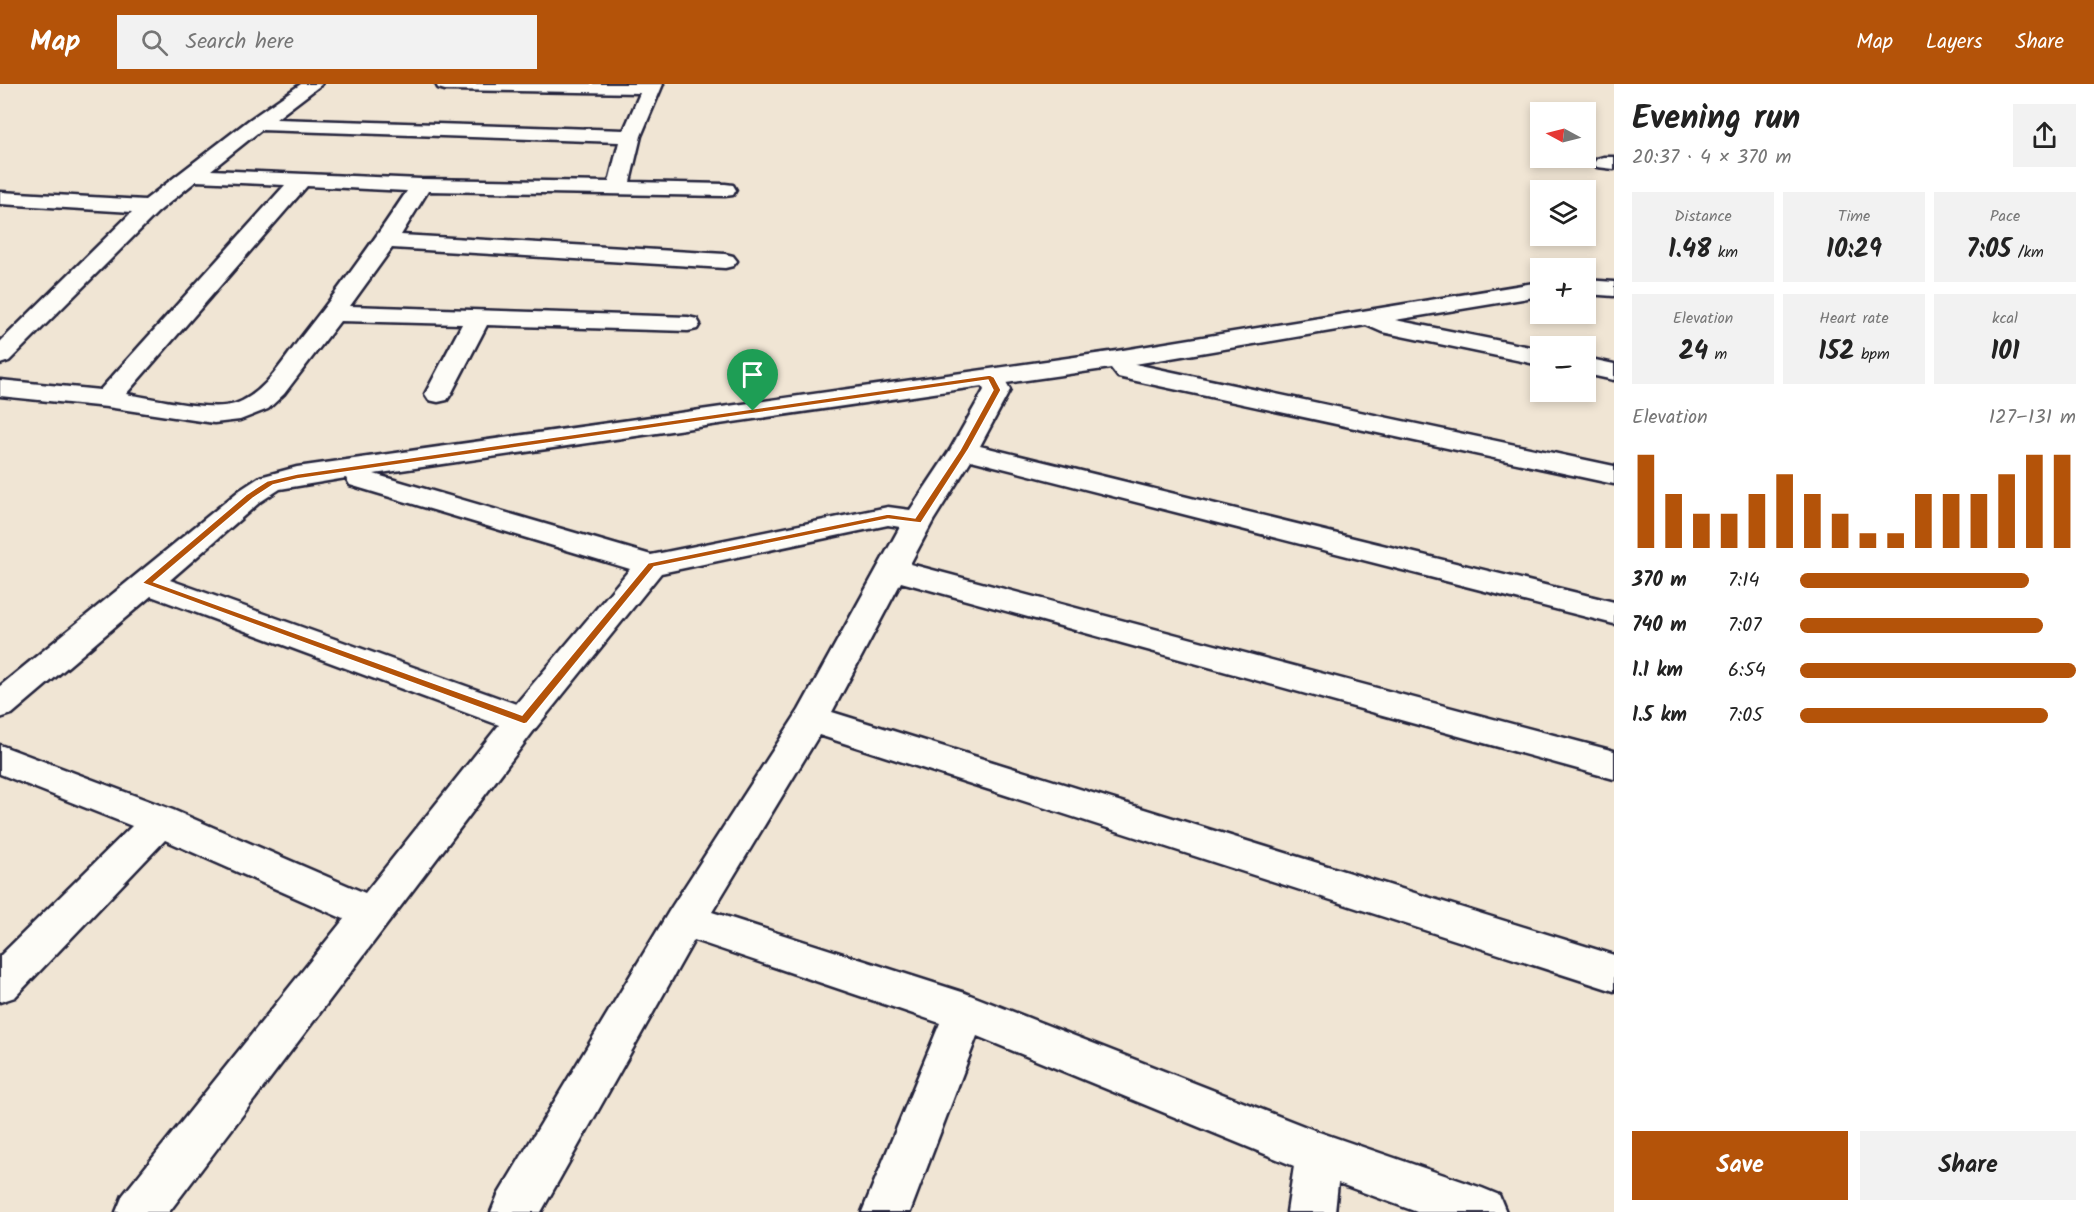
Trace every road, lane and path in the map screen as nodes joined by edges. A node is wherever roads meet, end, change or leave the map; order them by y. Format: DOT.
graph roads {
  1 [pos="313,84"];
  2 [pos="445,84"];
  3 [pos="653,86"];
  4 [pos="256,124"];
  5 [pos="632,136"];
  6 [pos="192,175"];
  7 [pos="300,181"];
  8 [pos="421,185"];
  9 [pos="618,187"];
  10 [pos="726,190"];
  11 [pos="0,198"];
  12 [pos="27,200"];
  13 [pos="150,207"];
  14 [pos="0,222"];
  15 [pos="386,241"];
  16 [pos="725,261"];
  17 [pos="1596,288"];
  18 [pos="1614,289"];
  19 [pos="1530,291"];
  20 [pos="333,313"];
  21 [pos="1369,317"];
  22 [pos="478,318"];
  23 [pos="688,324"];
  24 [pos="1530,355"];
  25 [pos="0,356"];
  26 [pos="1118,359"];
  27 [pos="1596,368"];
  28 [pos="1614,372"];
  29 [pos="990,377"];
  30 [pos="0,388"];
  31 [pos="438,394"];
  32 [pos="107,399"];
  33 [pos="964,450"];
  34 [pos="359,469"];
  35 [pos="1614,475"];
  36 [pos="918,521"];
  37 [pos="651,565"];
  38 [pos="893,570"];
  39 [pos="147,583"];
  40 [pos="1614,613"];
  41 [pos="0,705"];
  42 [pos="811,719"];
  43 [pos="524,720"];
  44 [pos="0,759"];
  45 [pos="1614,765"];
  46 [pos="160,821"];
  47 [pos="373,915"];
  48 [pos="685,921"];
  49 [pos="1614,974"];
  50 [pos="0,984"];
  51 [pos="965,1012"];
  52 [pos="1319,1154"];
  53 [pos="140,1212"];
  54 [pos="515,1212"];
  55 [pos="886,1212"];
  56 [pos="1311,1212"];
  57 [pos="1482,1212"];
  1 -- 4 [label="street"];
  2 -- 3 [label="street"];
  3 -- 5 [label="street"];
  4 -- 5 [label="street"];
  4 -- 6 [label="street"];
  5 -- 9 [label="street"];
  6 -- 7 [label="street"];
  6 -- 13 [label="street"];
  7 -- 8 [label="street"];
  7 -- 32 [label="street"];
  8 -- 9 [label="street"];
  8 -- 15 [label="street"];
  9 -- 10 [label="street"];
  11 -- 12 [label="street"];
  12 -- 13 [label="street"];
  12 -- 14 [label="street"];
  13 -- 25 [label="street"];
  15 -- 16 [label="street"];
  15 -- 20 [label="street"];
  17 -- 18 [label="street"];
  19 -- 21 [label="street"];
  20 -- 22 [label="street"];
  20 -- 32 [label="street"];
  21 -- 24 [label="street"];
  21 -- 26 [label="street"];
  22 -- 23 [label="street"];
  22 -- 31 [label="street"];
  26 -- 29 [label="street"];
  26 -- 35 [label="street"];
  27 -- 28 [label="street"];
  29 -- 33 [label="street"];
  29 -- 34 [label="street"];
  30 -- 32 [label="street"];
  33 -- 36 [label="street"];
  33 -- 40 [label="street"];
  34 -- 37 [label="street"];
  34 -- 39 [label="street"];
  36 -- 37 [label="street"];
  36 -- 38 [label="street"];
  37 -- 43 [label="street"];
  38 -- 42 [label="street"];
  38 -- 45 [label="street"];
  39 -- 41 [label="street"];
  39 -- 43 [label="street"];
  42 -- 48 [label="street"];
  42 -- 49 [label="street"];
  43 -- 47 [label="street"];
  44 -- 46 [label="street"];
  46 -- 47 [label="street"];
  46 -- 50 [label="street"];
  47 -- 53 [label="street"];
  48 -- 51 [label="street"];
  48 -- 54 [label="street"];
  51 -- 52 [label="street"];
  51 -- 55 [label="street"];
  52 -- 56 [label="street"];
  52 -- 57 [label="street"];
}
